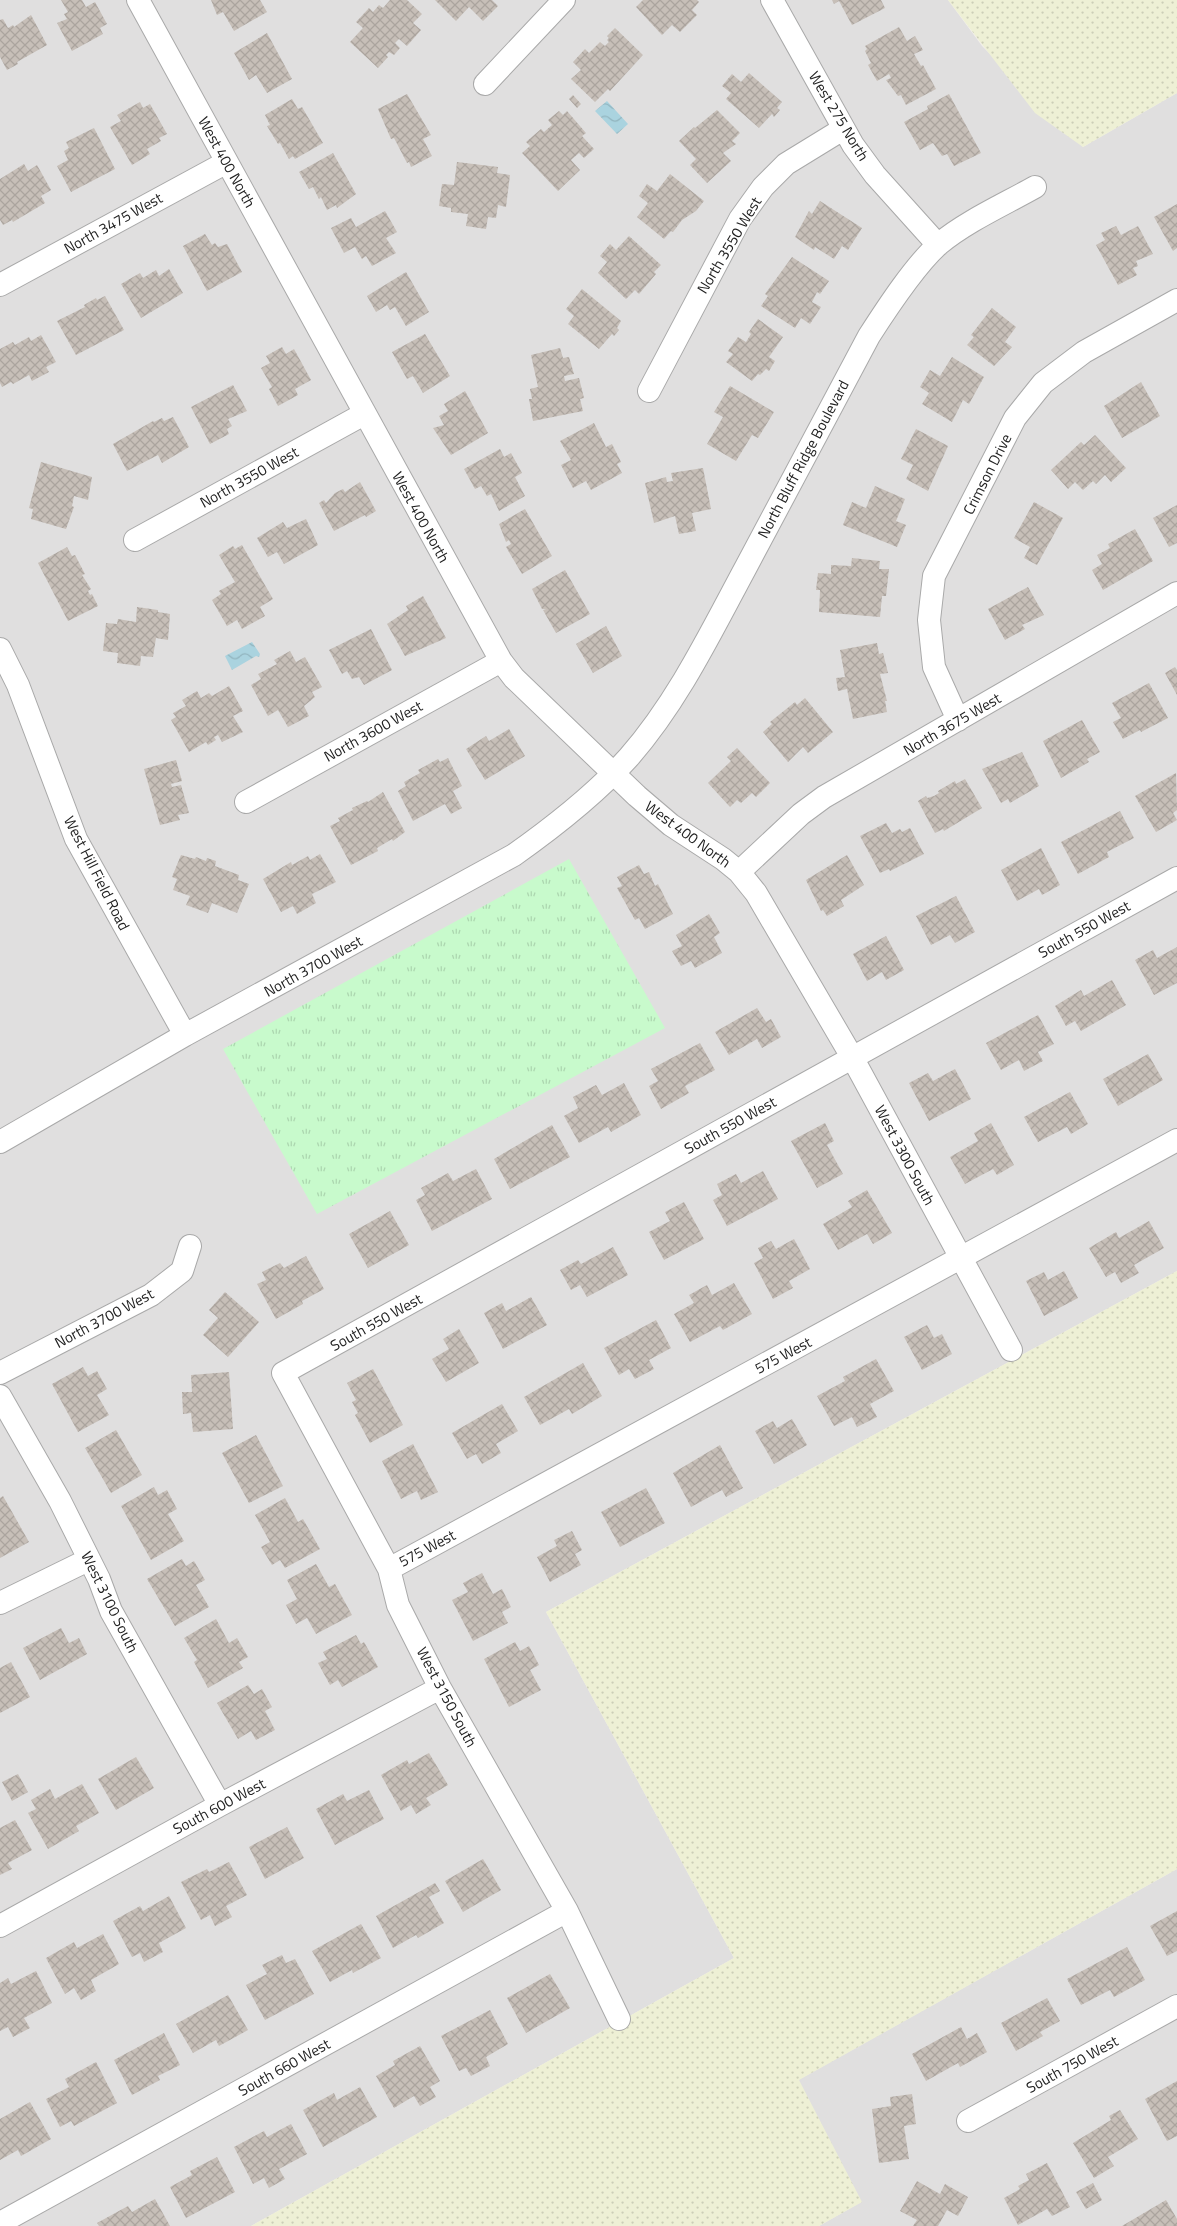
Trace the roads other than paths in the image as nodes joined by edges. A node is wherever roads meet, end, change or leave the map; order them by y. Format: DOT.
graph roads {
  1 [pos="138,0"];
  2 [pos="564,0"];
  3 [pos="772,0"];
  4 [pos="485,84"];
  5 [pos="843,129"];
  6 [pos="227,162"];
  7 [pos="1035,187"];
  8 [pos="938,245"];
  9 [pos="0,285"];
  10 [pos="1177,300"];
  11 [pos="649,391"];
  12 [pos="364,414"];
  13 [pos="135,540"];
  14 [pos="1177,593"];
  15 [pos="0,649"];
  16 [pos="501,661"];
  17 [pos="9,688"];
  18 [pos="958,720"];
  19 [pos="614,773"];
  20 [pos="246,802"];
  21 [pos="739,872"];
  22 [pos="1177,878"];
  23 [pos="795,962"];
  24 [pos="186,1035"];
  25 [pos="852,1057"];
  26 [pos="1177,1140"];
  27 [pos="0,1142"];
  28 [pos="190,1246"];
  29 [pos="961,1260"];
  30 [pos="1011,1350"];
  31 [pos="0,1373"];
  32 [pos="283,1373"];
  33 [pos="0,1397"];
  34 [pos="88,1560"];
  35 [pos="389,1569"];
  36 [pos="0,1603"];
  37 [pos="440,1688"];
  38 [pos="220,1805"];
  39 [pos="567,1911"];
  40 [pos="0,1926"];
  41 [pos="1177,2006"];
  42 [pos="619,2019"];
  43 [pos="968,2121"];
  44 [pos="0,2223"];
  1 -- 6 [label="street, West 400 North"];
  2 -- 4 [label="street"];
  3 -- 5 [label="street, West 275 North"];
  5 -- 8 [label="street, West 275 North"];
  5 -- 11 [label="street, North 3550 West"];
  6 -- 9 [label="street, North 3475 West"];
  6 -- 12 [label="street, West 400 North"];
  7 -- 8 [label="street, North Bluff Ridge Boulevard"];
  8 -- 19 [label="street, North Bluff Ridge Boulevard"];
  10 -- 18 [label="street, Crimson Drive"];
  12 -- 13 [label="street, North 3550 West"];
  12 -- 16 [label="street, West 400 North"];
  14 -- 18 [label="street, North 3675 West"];
  15 -- 17 [label="street, West Hill Field Road"];
  16 -- 19 [label="street, West 400 North"];
  16 -- 20 [label="street, North 3600 West"];
  17 -- 24 [label="street, West Hill Field Road"];
  18 -- 21 [label="street, North 3675 West"];
  19 -- 21 [label="street, West 400 North"];
  19 -- 24 [label="street, North 3700 West"];
  21 -- 23 [label="street, West 400 North"];
  22 -- 25 [label="street, South 550 West"];
  23 -- 25 [label="street, West 3300 South"];
  24 -- 27 [label="street, North 3700 West"];
  25 -- 29 [label="street, West 3300 South"];
  25 -- 32 [label="street, South 550 West"];
  26 -- 29 [label="street, 575 West"];
  28 -- 31 [label="street, North 3700 West"];
  29 -- 30 [label="street, West 3300 South"];
  29 -- 35 [label="street, 575 West"];
  32 -- 35 [label="street, West 3150 South"];
  33 -- 34 [label="street, West 3100 South"];
  34 -- 36 [label="street"];
  34 -- 38 [label="street, West 3100 South"];
  35 -- 37 [label="street, West 3150 South"];
  37 -- 38 [label="street, South 600 West"];
  37 -- 39 [label="street, West 3150 South"];
  38 -- 40 [label="street, South 600 West"];
  39 -- 42 [label="street, West 3150 South"];
  39 -- 44 [label="street, South 660 West"];
  41 -- 43 [label="street, South 750 West"];
}
